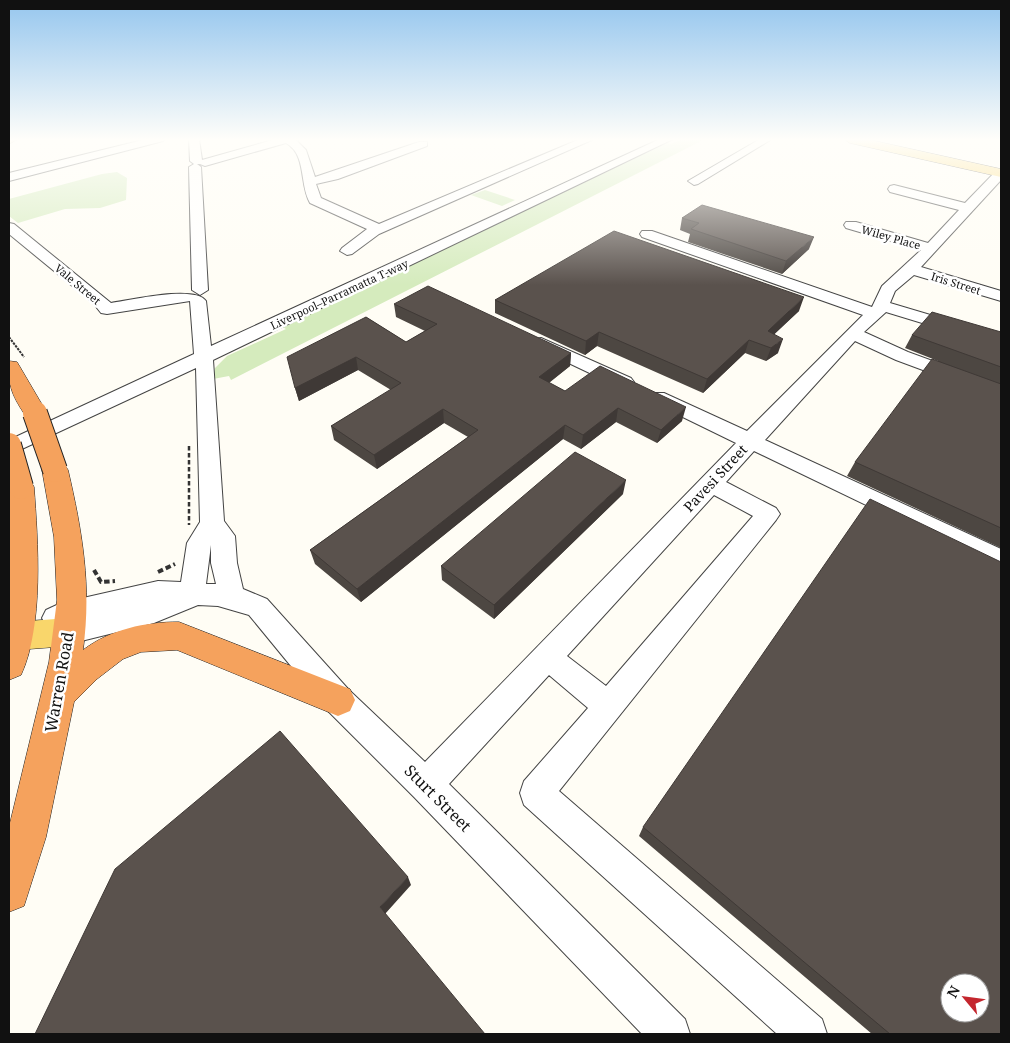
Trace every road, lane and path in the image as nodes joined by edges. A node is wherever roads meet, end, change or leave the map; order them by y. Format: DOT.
graph roads {
  1 [pos="197,188"];
  2 [pos="311,188"];
  3 [pos="474,188"];
  4 [pos="564,188"];
  5 [pos="987,188"];
  6 [pos="894,189"];
  7 [pos="968,208"];
  8 [pos="851,225"];
  9 [pos="9,227"];
  10 [pos="378,229"];
  11 [pos="647,234"];
  12 [pos="931,248"];
  13 [pos="347,251"];
  14 [pos="911,269"];
  15 [pos="195,296"];
  16 [pos="1001,296"];
  17 [pos="878,310"];
  18 [pos="852,334"];
  19 [pos="529,338"];
  20 [pos="1001,342"];
  21 [pos="203,357"];
  22 [pos="9,367"];
  23 [pos="1001,393"];
  24 [pos="191,441"];
  25 [pos="750,441"];
  26 [pos="9,447"];
  27 [pos="710,483"];
  28 [pos="212,523"];
  29 [pos="189,533"];
  30 [pos="1001,560"];
  31 [pos="177,562"];
  32 [pos="154,573"];
  33 [pos="124,579"];
  34 [pos="101,582"];
  35 [pos="192,595"];
  36 [pos="232,598"];
  37 [pos="70,622"];
  38 [pos="13,651"];
  39 [pos="547,657"];
  40 [pos="58,695"];
  41 [pos="338,700"];
  42 [pos="608,706"];
  43 [pos="426,785"];
  44 [pos="9,892"];
  45 [pos="670,1034"];
  46 [pos="807,1034"];
  1 -- 15 [label="street"];
  2 -- 10 [label="street"];
  3 -- 10 [label="street"];
  4 -- 21 [label="street, Liverpool–Parramatta T-way"];
  5 -- 7 [label="street, Pavesi Street"];
  6 -- 7 [label="street"];
  7 -- 12 [label="street, Pavesi Street"];
  8 -- 12 [label="street, Wiley Place"];
  9 -- 15 [label="street, Vale Street"];
  10 -- 13 [label="street"];
  11 -- 17 [label="street"];
  12 -- 14 [label="street, Pavesi Street"];
  14 -- 16 [label="street, Iris Street"];
  14 -- 17 [label="street, Pavesi Street"];
  15 -- 21 [label="street"];
  17 -- 18 [label="street, Pavesi Street"];
  17 -- 20 [label="street"];
  18 -- 23 [label="street"];
  18 -- 25 [label="street, Pavesi Street"];
  19 -- 25 [label="street"];
  21 -- 26 [label="street, Liverpool–Parramatta T-way"];
  21 -- 28 [label="street"];
  22 -- 37 [label="highway, Warren Road, bridge"];
  24 -- 29 [label="path"];
  25 -- 27 [label="street, Pavesi Street"];
  25 -- 30 [label="street"];
  26 -- 38 [label="highway, bridge"];
  27 -- 39 [label="street, Pavesi Street"];
  27 -- 42 [label="street"];
  28 -- 35 [label="street"];
  28 -- 36 [label="street"];
  31 -- 32 [label="path"];
  33 -- 34 [label="path"];
  35 -- 36 [label="street, Sturt Street"];
  35 -- 37 [label="street, Sturt Street"];
  36 -- 41 [label="street, Sturt Street"];
  37 -- 38 [label="main road, Sturt Street"];
  37 -- 40 [label="highway, Warren Road"];
  39 -- 42 [label="street"];
  39 -- 43 [label="street, Pavesi Street"];
  40 -- 41 [label="highway"];
  40 -- 44 [label="highway, Warren Road"];
  41 -- 43 [label="street, Sturt Street"];
  42 -- 46 [label="street"];
  43 -- 45 [label="street, Sturt Street"];
}
